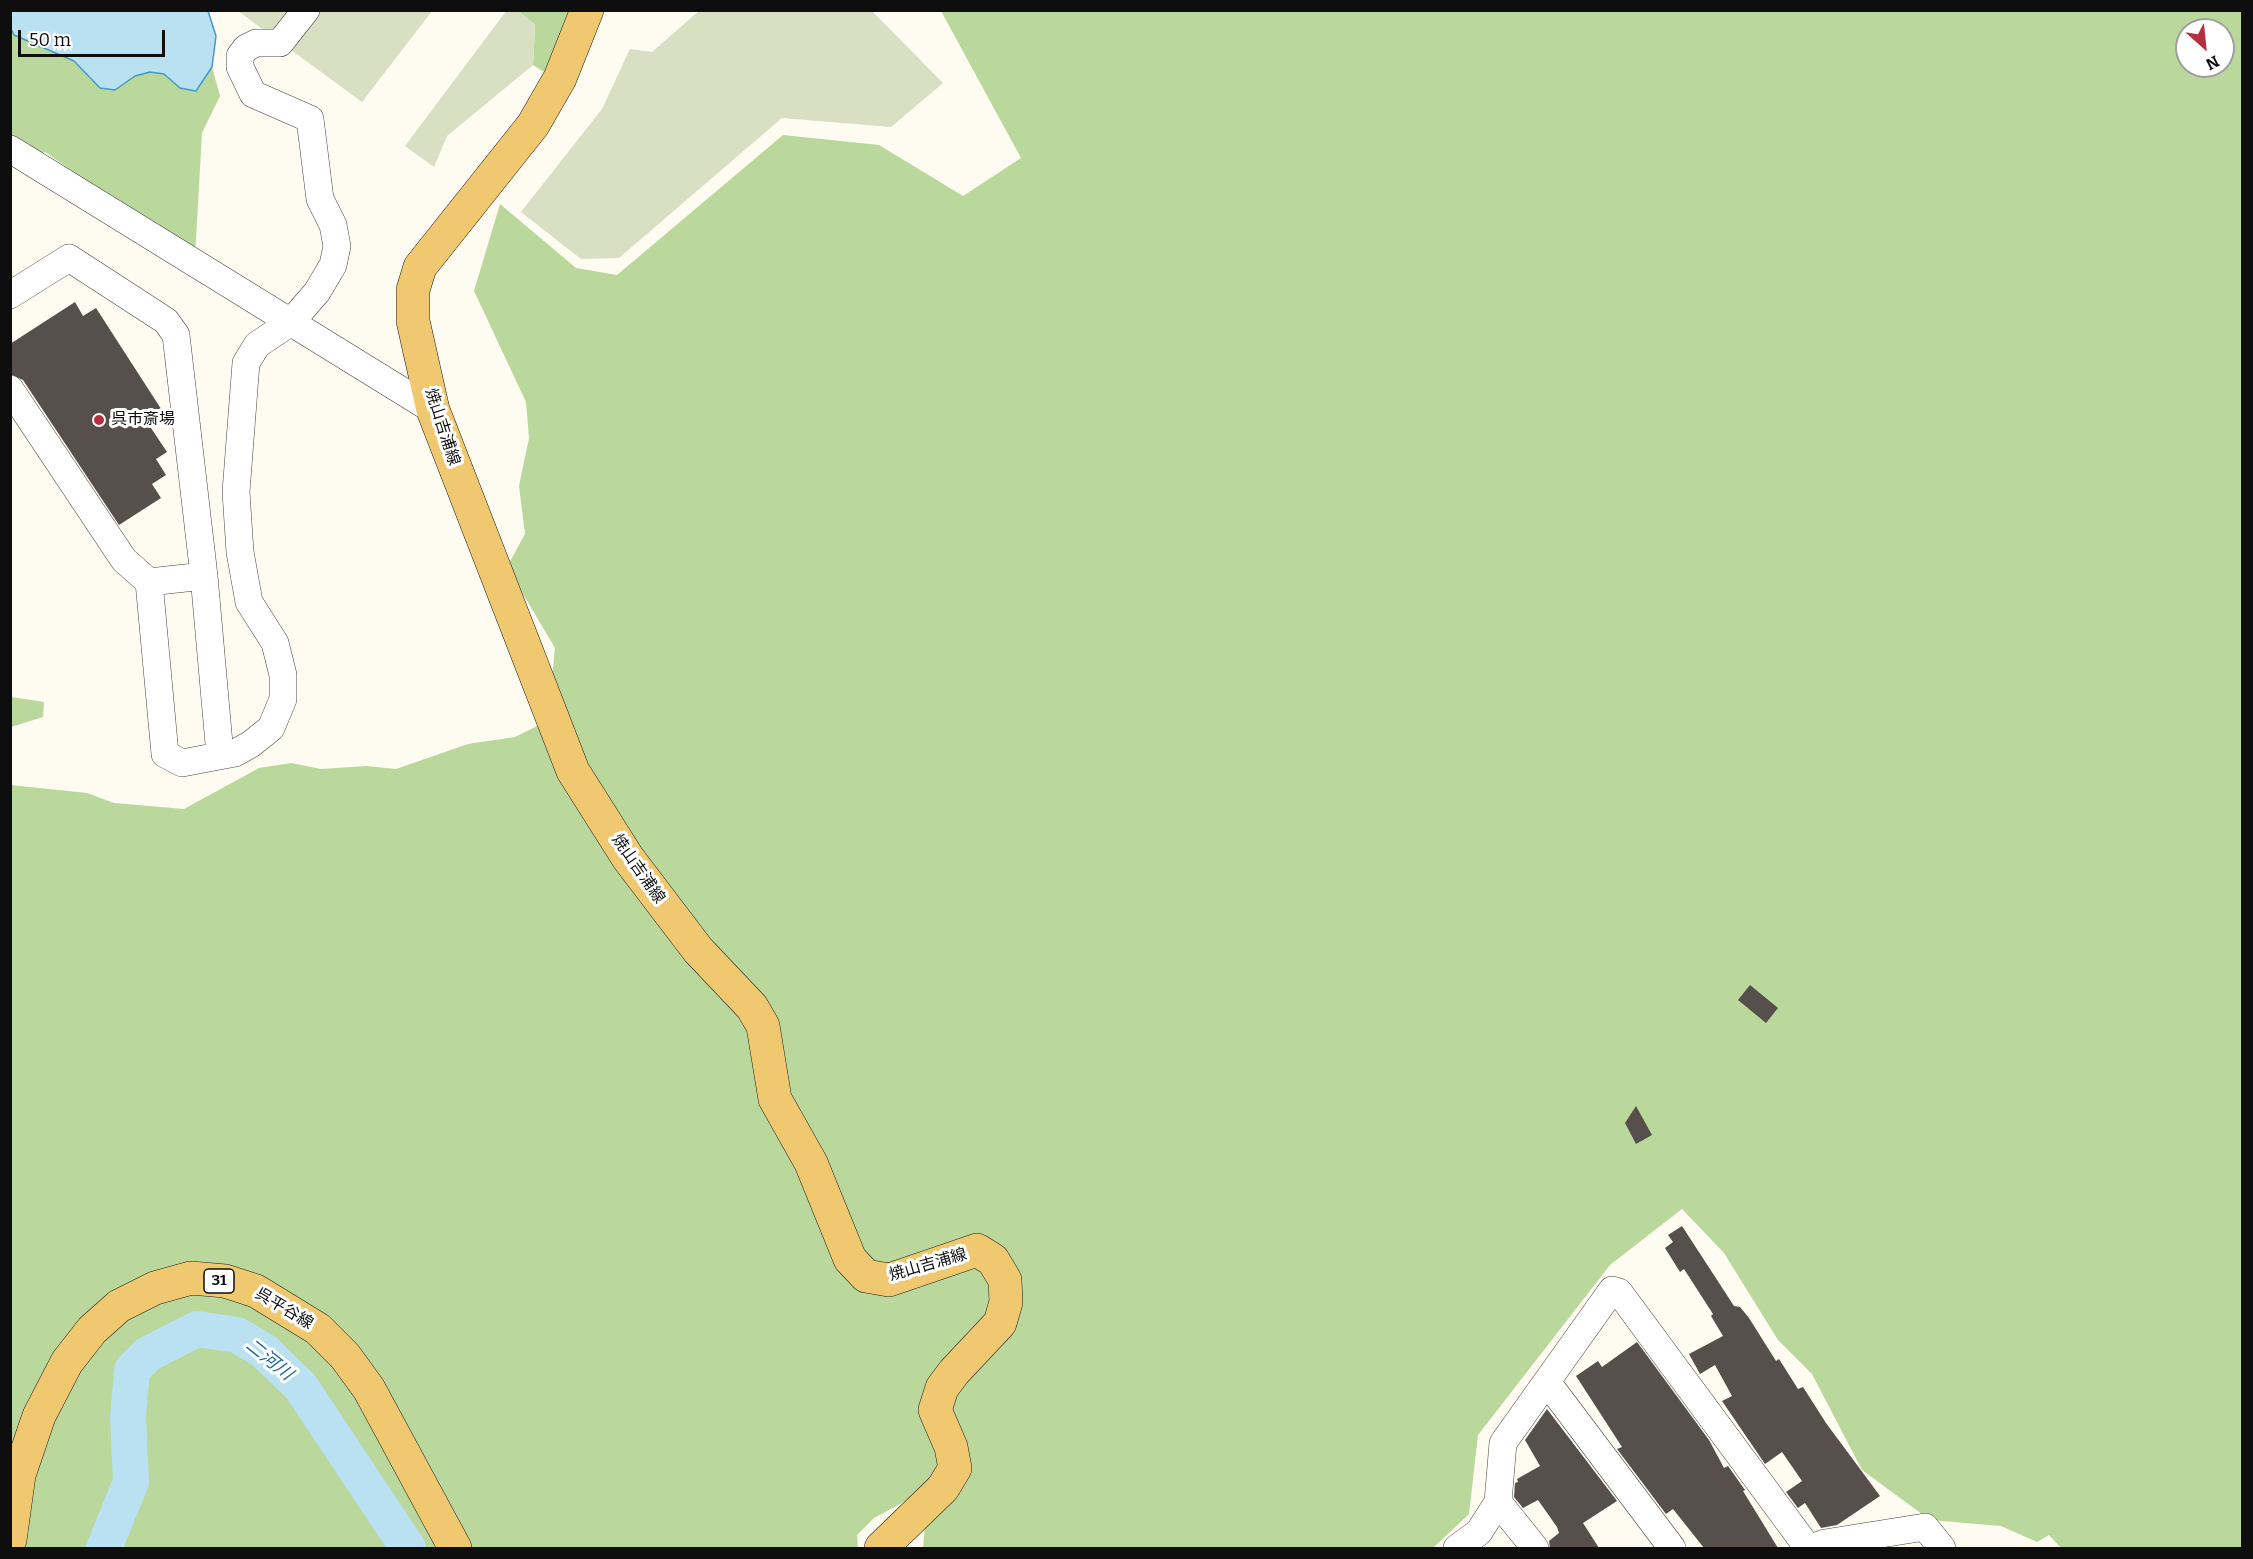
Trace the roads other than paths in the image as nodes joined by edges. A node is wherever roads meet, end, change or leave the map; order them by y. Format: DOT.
graph roads {
  1 [pos="306,10"];
  2 [pos="587,10"];
  3 [pos="10,149"];
  4 [pos="10,295"];
  5 [pos="291,322"];
  6 [pos="10,389"];
  7 [pos="434,410"];
  8 [pos="204,576"];
  9 [pos="149,582"];
  10 [pos="220,755"];
  11 [pos="1547,1382"];
  12 [pos="1498,1502"];
  13 [pos="10,1540"];
  14 [pos="885,1547"];
  15 [pos="455,1548"];
  16 [pos="1457,1548"];
  17 [pos="1535,1548"];
  18 [pos="1672,1548"];
  19 [pos="1810,1548"];
  20 [pos="1942,1548"];
  1 -- 5 [label="street"];
  2 -- 7 [label="main road, 焼山吉浦線"];
  3 -- 5 [label="street"];
  4 -- 8 [label="street"];
  5 -- 7 [label="street"];
  5 -- 10 [label="street"];
  6 -- 9 [label="street"];
  7 -- 14 [label="main road, 焼山吉浦線"];
  8 -- 9 [label="street"];
  8 -- 10 [label="street"];
  9 -- 10 [label="street"];
  11 -- 12 [label="street"];
  11 -- 18 [label="street"];
  11 -- 19 [label="street"];
  12 -- 16 [label="street"];
  12 -- 17 [label="street"];
  13 -- 15 [label="main road, 呉平谷線 / 31"];
  19 -- 20 [label="street"];
}
